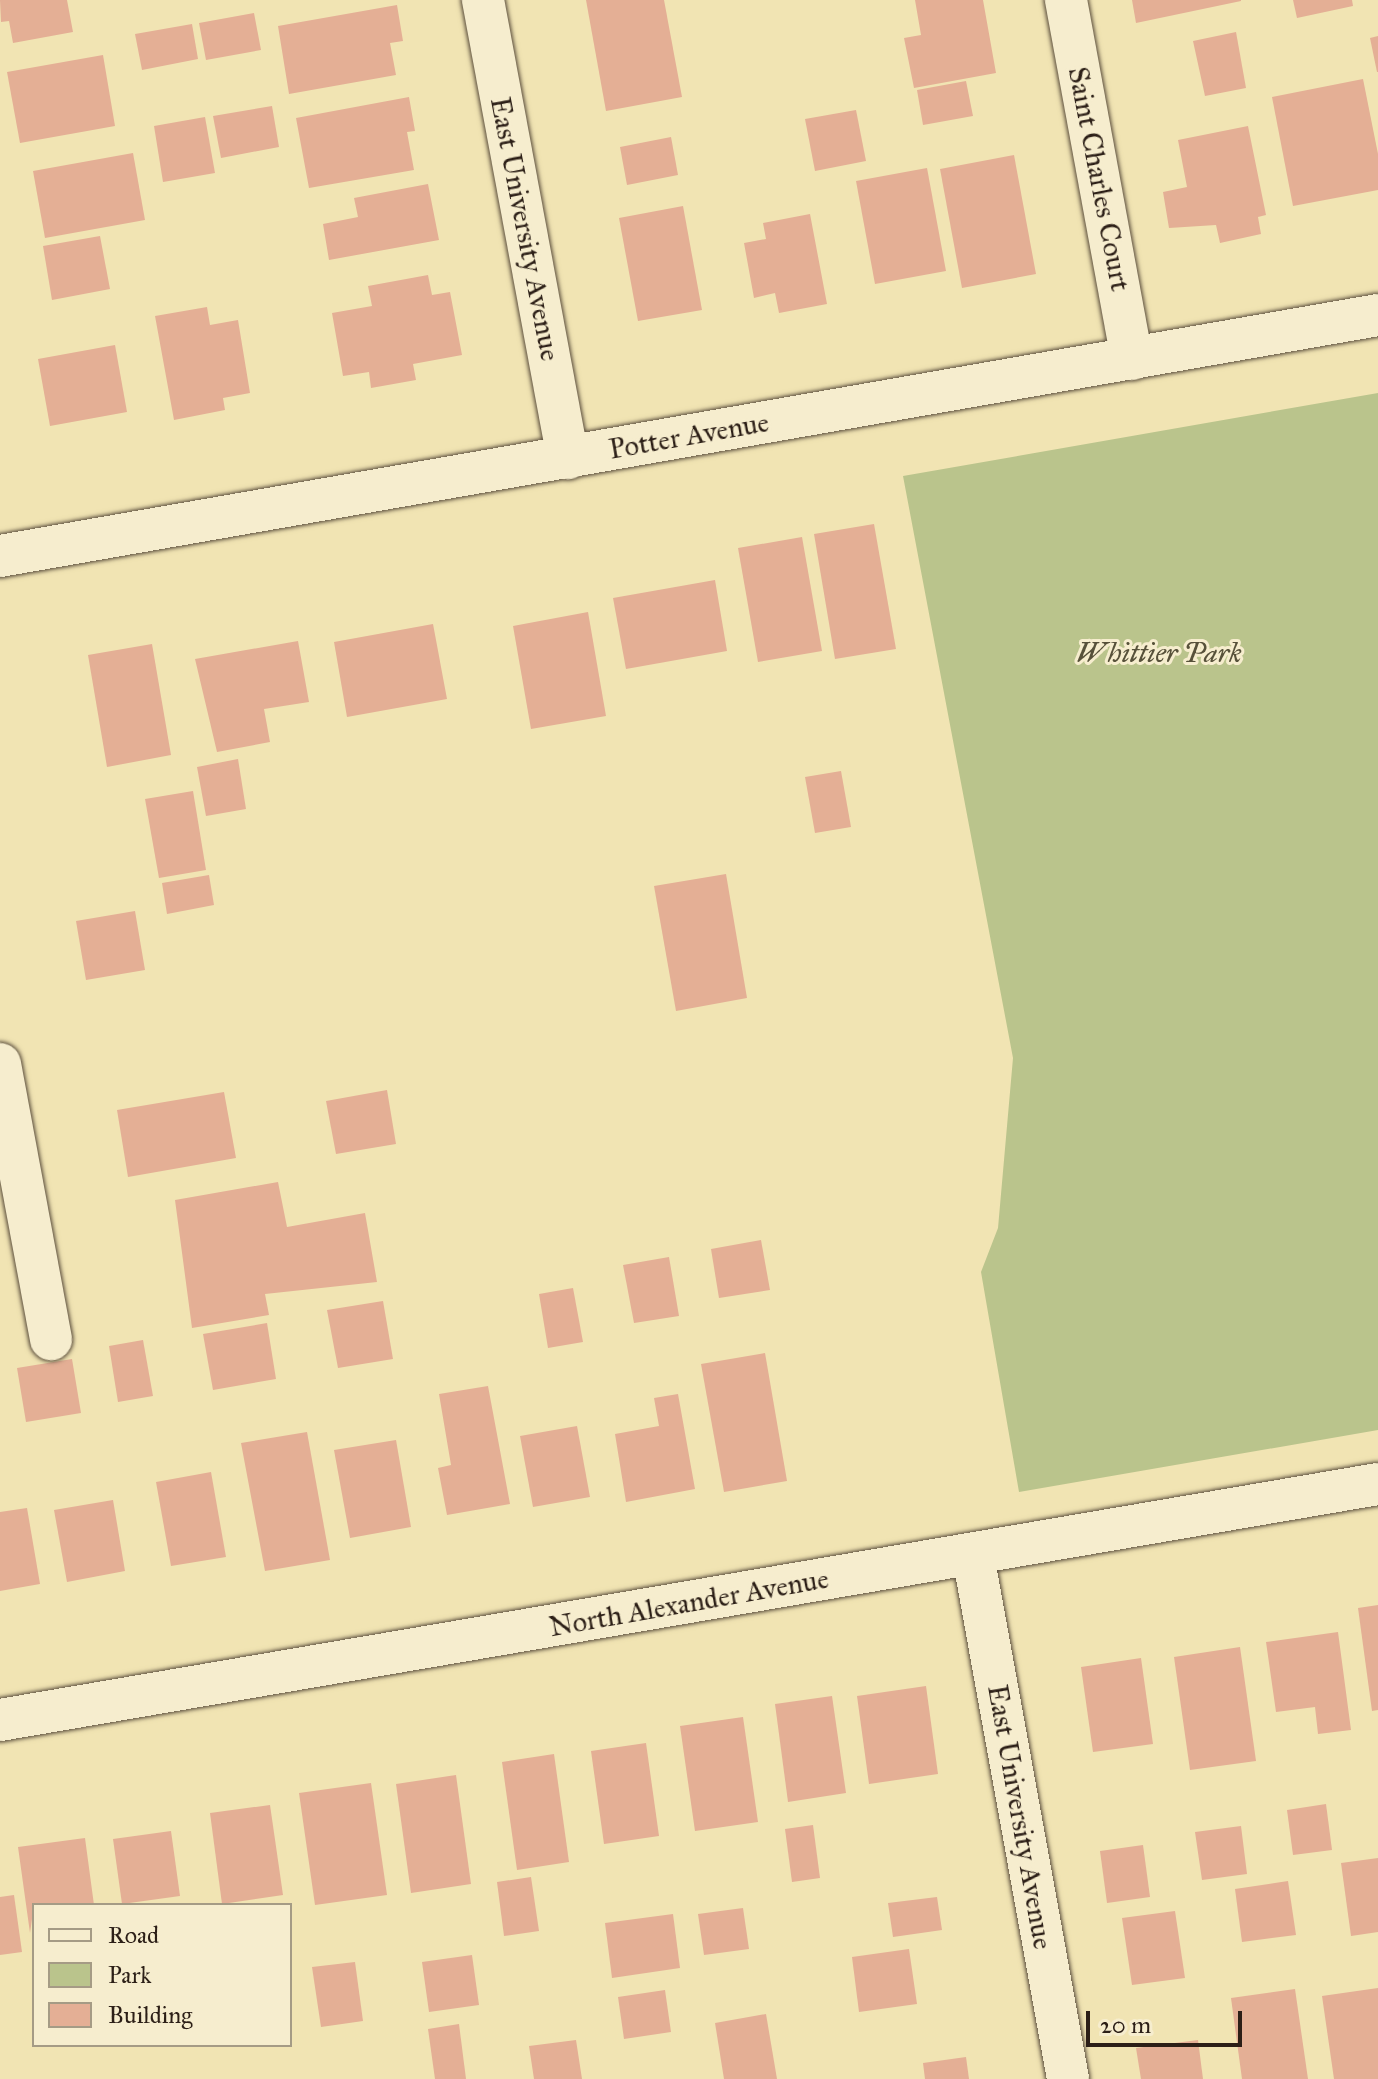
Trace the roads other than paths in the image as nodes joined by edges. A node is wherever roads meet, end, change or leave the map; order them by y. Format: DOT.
graph roads {
  1 [pos="483,0"];
  2 [pos="1066,0"];
  3 [pos="1378,315"];
  4 [pos="1132,359"];
  5 [pos="568,458"];
  6 [pos="1,553"];
  7 [pos="0,1064"];
  8 [pos="51,1339"];
  9 [pos="1378,1484"];
  10 [pos="973,1555"];
  11 [pos="0,1720"];
  12 [pos="1068,2079"];
  1 -- 5 [label="street, East University Avenue"];
  2 -- 4 [label="street, Saint Charles Court"];
  3 -- 4 [label="street, Potter Avenue"];
  4 -- 5 [label="street, Potter Avenue"];
  5 -- 6 [label="street, Potter Avenue"];
  7 -- 8 [label="street"];
  9 -- 10 [label="street, North Alexander Avenue"];
  10 -- 11 [label="street, North Alexander Avenue"];
  10 -- 12 [label="street, East University Avenue"];
}
